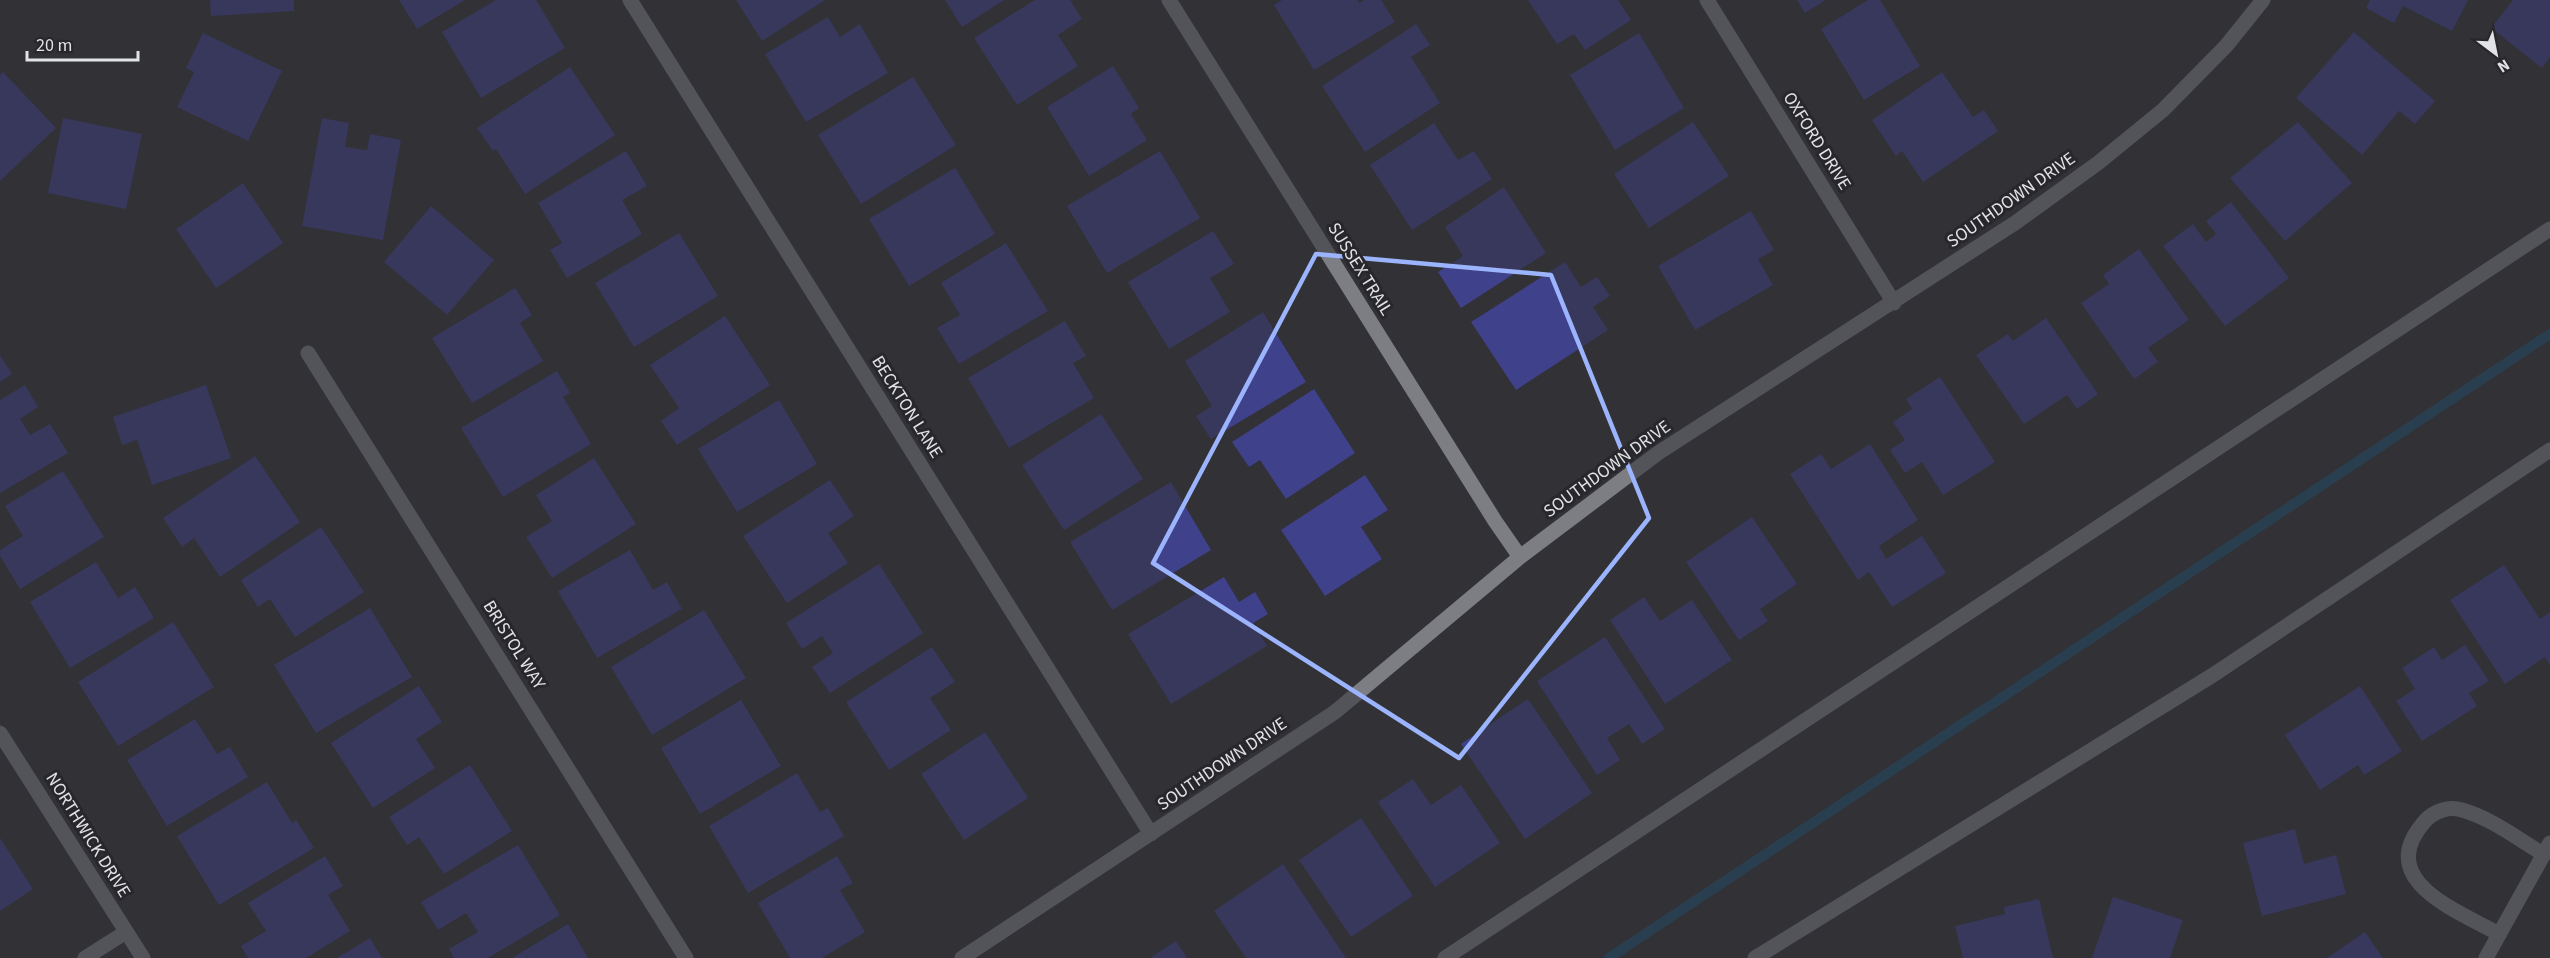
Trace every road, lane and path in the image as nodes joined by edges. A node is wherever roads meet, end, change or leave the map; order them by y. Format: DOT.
graph roads {
  1 [pos="630,0"];
  2 [pos="1168,0"];
  3 [pos="1707,0"];
  4 [pos="2263,0"];
  5 [pos="2550,229"];
  6 [pos="1894,303"];
  7 [pos="308,353"];
  8 [pos="2550,450"];
  9 [pos="1520,556"];
  10 [pos="0,733"];
  11 [pos="1151,834"];
  12 [pos="2546,848"];
  13 [pos="126,932"];
  14 [pos="2499,934"];
  15 [pos="85,958"];
  16 [pos="143,958"];
  17 [pos="686,958"];
  18 [pos="962,958"];
  19 [pos="1445,958"];
  20 [pos="1755,958"];
  21 [pos="2486,958"];
  1 -- 11 [label="street, BECKTON LANE"];
  2 -- 9 [label="street, SUSSEX TRAIL"];
  3 -- 6 [label="street, OXFORD DRIVE"];
  4 -- 6 [label="street, SOUTHDOWN DRIVE"];
  5 -- 19 [label="street"];
  6 -- 9 [label="street, SOUTHDOWN DRIVE"];
  7 -- 17 [label="street, BRISTOL WAY"];
  8 -- 20 [label="street"];
  9 -- 11 [label="street, SOUTHDOWN DRIVE"];
  10 -- 13 [label="street, NORTHWICK DRIVE"];
  11 -- 18 [label="street, SOUTHDOWN DRIVE"];
  12 -- 14 [label="street"];
  12 -- 14 [label="street"];
  13 -- 15 [label="street"];
  13 -- 16 [label="street, NORTHWICK DRIVE"];
  14 -- 21 [label="street"];
}
